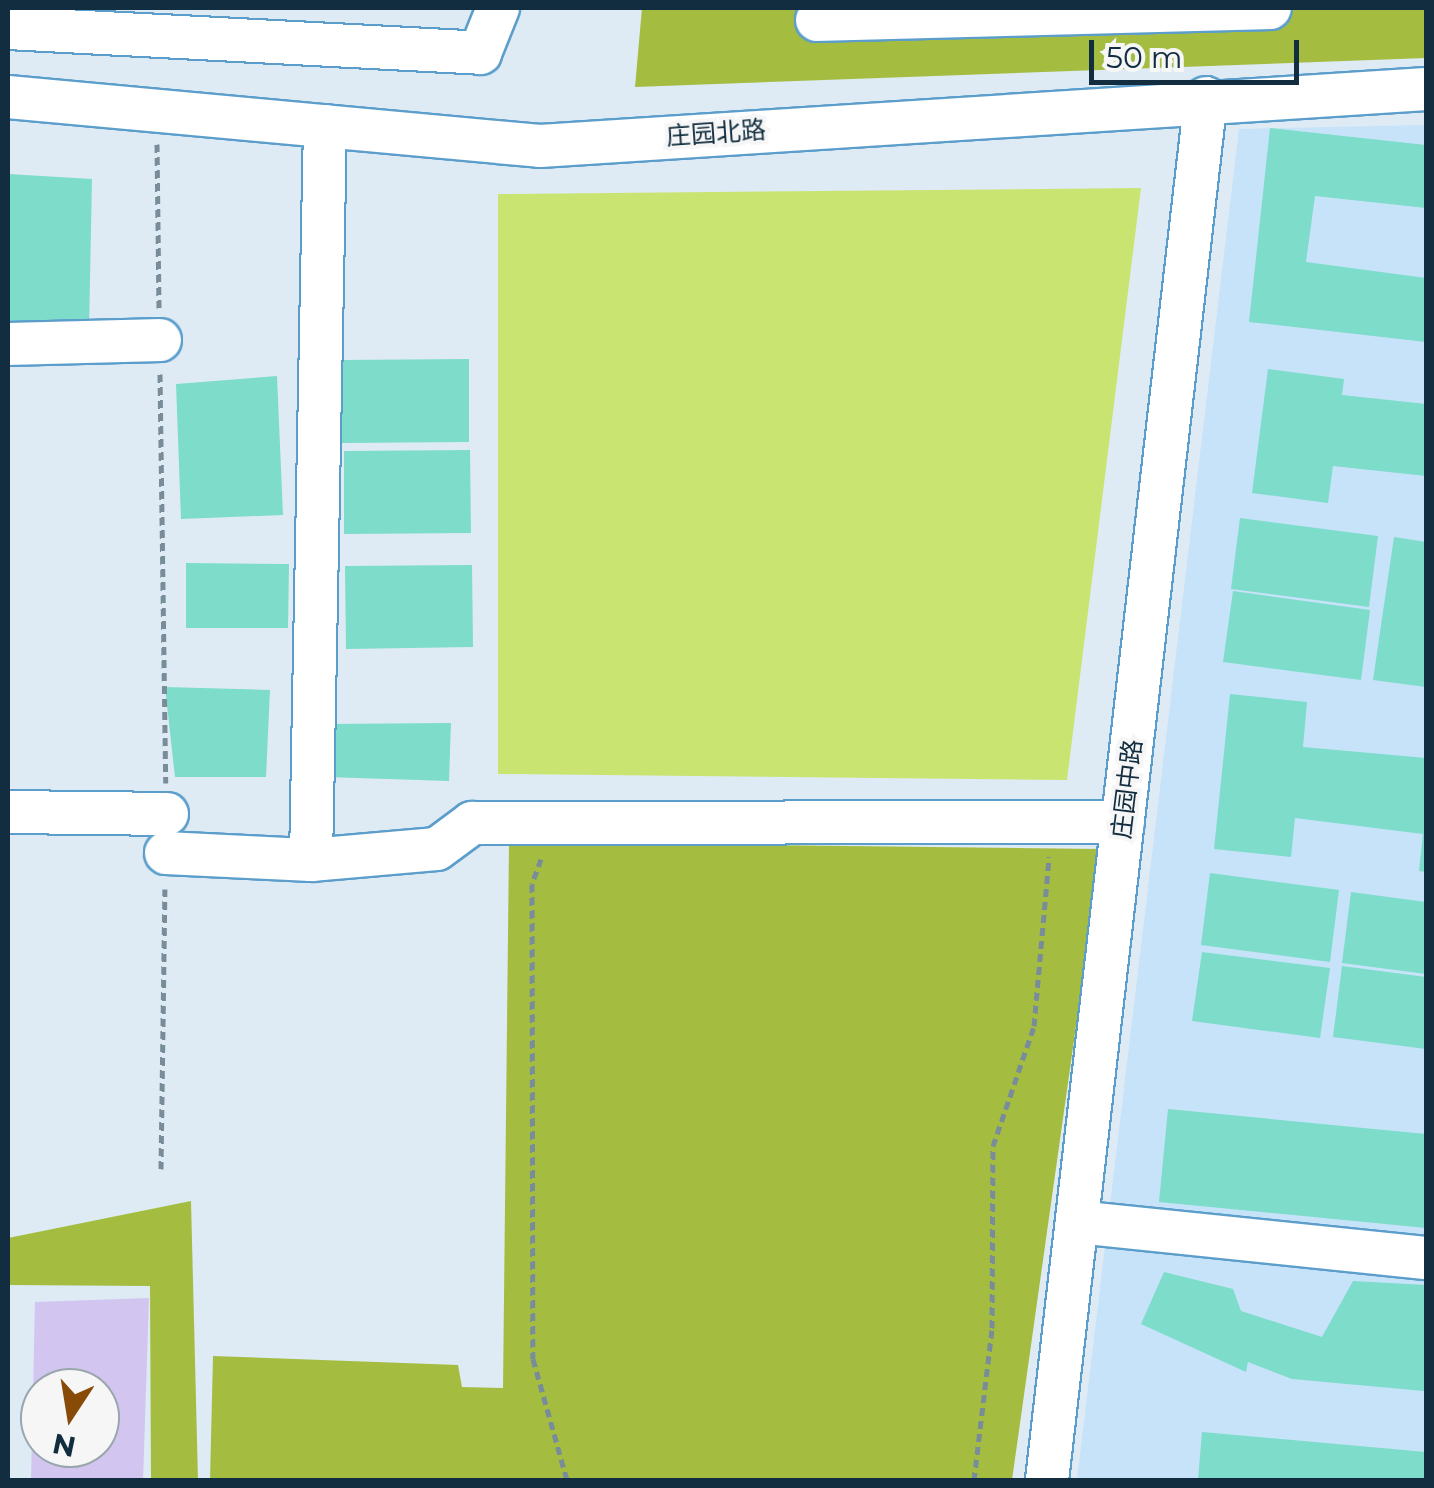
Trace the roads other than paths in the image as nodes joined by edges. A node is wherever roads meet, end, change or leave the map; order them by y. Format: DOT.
graph roads {
  1 [pos="498,8"];
  2 [pos="1270,8"];
  3 [pos="921,10"];
  4 [pos="1113,10"];
  5 [pos="817,20"];
  6 [pos="8,28"];
  7 [pos="1426,90"];
  8 [pos="8,97"];
  9 [pos="1206,98"];
  10 [pos="325,126"];
  11 [pos="160,340"];
  12 [pos="8,344"];
  13 [pos="8,812"];
  14 [pos="1123,822"];
  15 [pos="311,860"];
  16 [pos="1077,1222"];
  17 [pos="1426,1258"];
  18 [pos="1046,1480"];
  1 -- 6 [label="street"];
  2 -- 4 [label="street"];
  3 -- 4 [label="street"];
  3 -- 5 [label="street"];
  7 -- 9 [label="street, 庄园北路"];
  8 -- 10 [label="street, 庄园北路"];
  9 -- 10 [label="street, 庄园北路"];
  9 -- 14 [label="street, 庄园中路"];
  10 -- 15 [label="street"];
  11 -- 12 [label="street"];
  13 -- 15 [label="street"];
  14 -- 15 [label="street"];
  14 -- 16 [label="street, 庄园中路"];
  16 -- 17 [label="street"];
  16 -- 18 [label="street, 庄园中路"];
}
